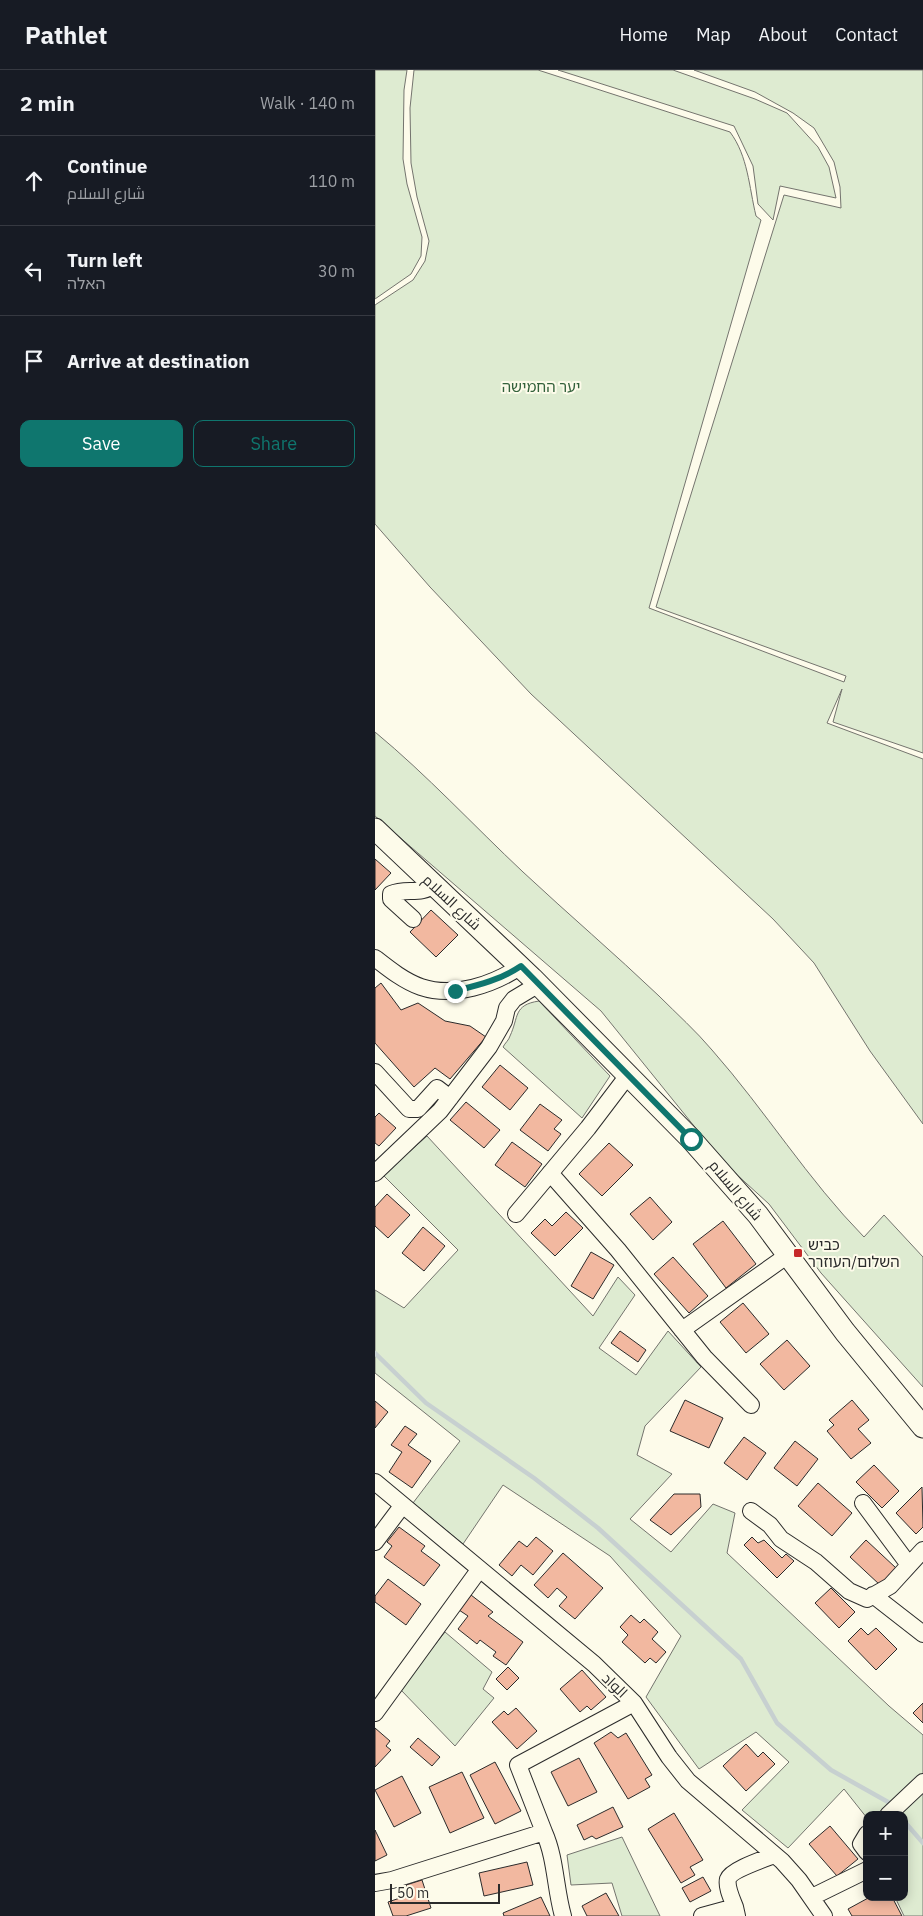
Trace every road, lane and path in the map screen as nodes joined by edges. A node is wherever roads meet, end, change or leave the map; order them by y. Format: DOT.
graph roads {
  1 [pos="375,829"];
  2 [pos="434,885"];
  3 [pos="413,919"];
  4 [pos="375,958"];
  5 [pos="521,966"];
  6 [pos="539,984"];
  7 [pos="375,1072"];
  8 [pos="629,1074"];
  9 [pos="450,1098"];
  10 [pos="375,1173"];
  11 [pos="550,1173"];
  12 [pos="516,1214"];
  13 [pos="789,1256"];
  14 [pos="682,1330"];
  15 [pos="751,1405"];
  16 [pos="923,1427"];
  17 [pos="375,1482"];
  18 [pos="863,1503"];
  19 [pos="402,1506"];
  20 [pos="751,1511"];
  21 [pos="375,1542"];
  22 [pos="923,1550"];
  23 [pos="909,1565"];
  24 [pos="479,1570"];
  25 [pos="873,1595"];
  26 [pos="923,1634"];
  27 [pos="634,1703"];
  28 [pos="375,1713"];
  29 [pos="923,1782"];
  30 [pos="892,1811"];
  31 [pos="544,1832"];
  32 [pos="774,1854"];
  33 [pos="863,1872"];
  34 [pos="375,1883"];
  35 [pos="812,1897"];
  36 [pos="736,1911"];
  37 [pos="563,1916"];
  38 [pos="702,1916"];
  39 [pos="824,1916"];
  1 -- 2 [label="main road, شارع السلام"];
  2 -- 3 [label="street"];
  2 -- 5 [label="main road, شارع السلام"];
  4 -- 5 [label="street"];
  5 -- 6 [label="main road, شارع السلام"];
  6 -- 8 [label="main road, شارع السلام"];
  6 -- 9 [label="street"];
  7 -- 9 [label="street"];
  8 -- 11 [label="street"];
  8 -- 13 [label="main road, شارع السلام"];
  9 -- 10 [label="street"];
  11 -- 12 [label="street"];
  11 -- 14 [label="street"];
  13 -- 14 [label="street"];
  13 -- 16 [label="main road, شارع السلام"];
  14 -- 15 [label="street"];
  17 -- 19 [label="street, الواد"];
  18 -- 23 [label="street"];
  19 -- 21 [label="street"];
  19 -- 24 [label="street, الواد"];
  20 -- 25 [label="street"];
  22 -- 23 [label="street"];
  23 -- 25 [label="street"];
  24 -- 27 [label="street, الواد"];
  24 -- 28 [label="street"];
  25 -- 26 [label="street"];
  27 -- 31 [label="street"];
  27 -- 32 [label="street, الواد"];
  29 -- 30 [label="street"];
  31 -- 34 [label="street"];
  31 -- 37 [label="street"];
  32 -- 35 [label="street, الواد"];
  32 -- 36 [label="street"];
  33 -- 35 [label="street"];
  35 -- 39 [label="street, الواد"];
  36 -- 38 [label="street"];
}
